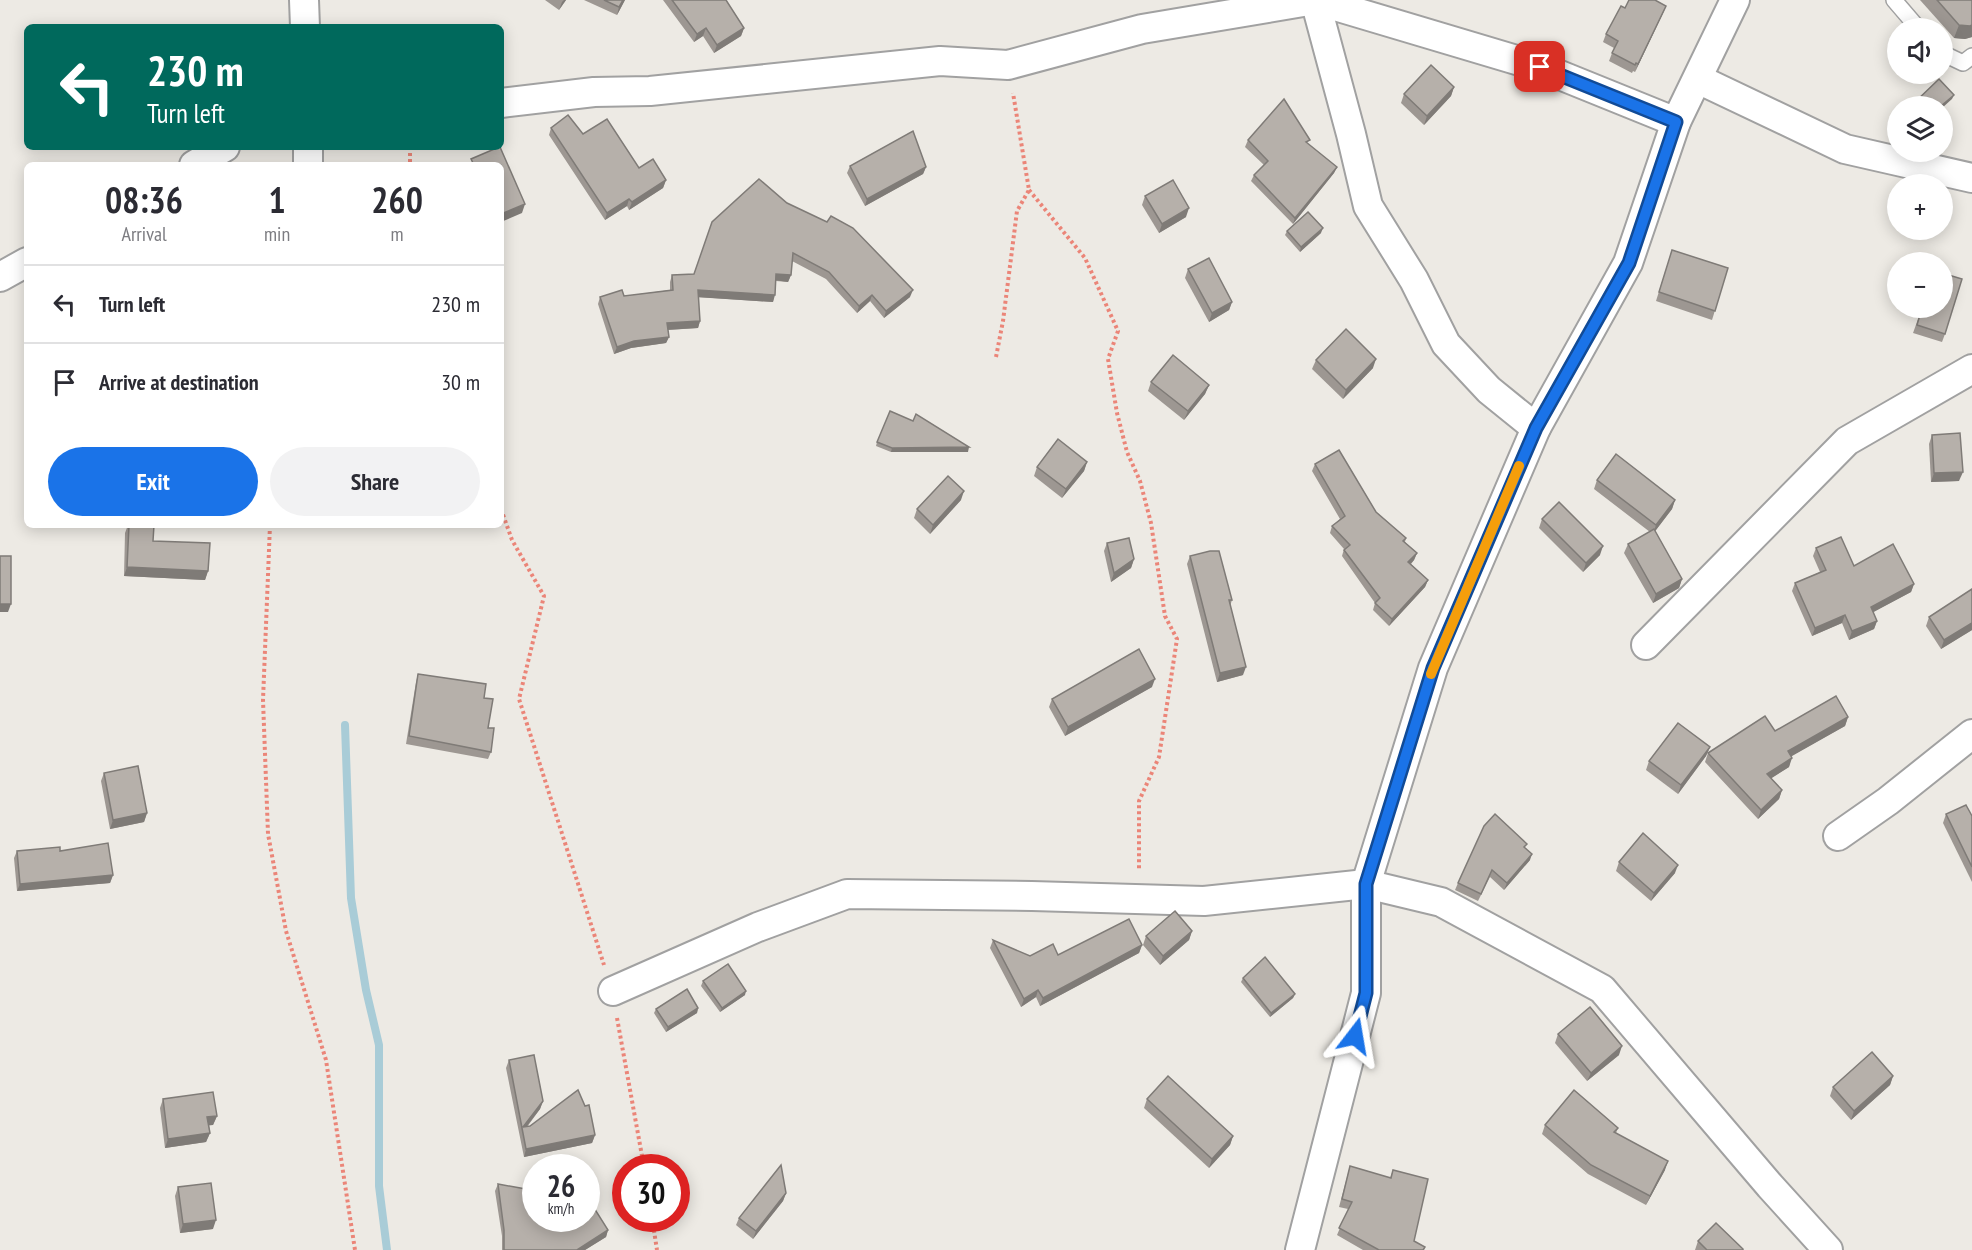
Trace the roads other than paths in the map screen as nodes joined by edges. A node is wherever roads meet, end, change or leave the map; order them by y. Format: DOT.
graph roads {
  1 [pos="304,0"];
  2 [pos="1315,0"];
  3 [pos="1735,0"];
  4 [pos="1894,0"];
  5 [pos="1909,18"];
  6 [pos="305,24"];
  7 [pos="1972,56"];
  8 [pos="1953,59"];
  9 [pos="1698,79"];
  10 [pos="504,103"];
  11 [pos="1676,122"];
  12 [pos="220,150"];
  13 [pos="199,162"];
  14 [pos="1972,178"];
  15 [pos="24,264"];
  16 [pos="0,277"];
  17 [pos="1972,369"];
  18 [pos="1536,428"];
  19 [pos="1646,645"];
  20 [pos="1972,734"];
  21 [pos="1838,836"];
  22 [pos="1366,884"];
  23 [pos="613,991"];
  24 [pos="1300,1250"];
  25 [pos="1828,1250"];
  1 -- 6 [label="street"];
  2 -- 10 [label="street"];
  3 -- 9 [label="street"];
  4 -- 5 [label="lane"];
  7 -- 8 [label="lane"];
  9 -- 11 [label="street"];
  9 -- 14 [label="street"];
  11 -- 18 [label="street"];
  11 -- 18 [label="street"];
  12 -- 13 [label="street"];
  15 -- 16 [label="street"];
  17 -- 19 [label="street"];
  18 -- 22 [label="street"];
  20 -- 21 [label="street"];
  22 -- 23 [label="street"];
  22 -- 24 [label="street"];
  22 -- 25 [label="street"];
}
